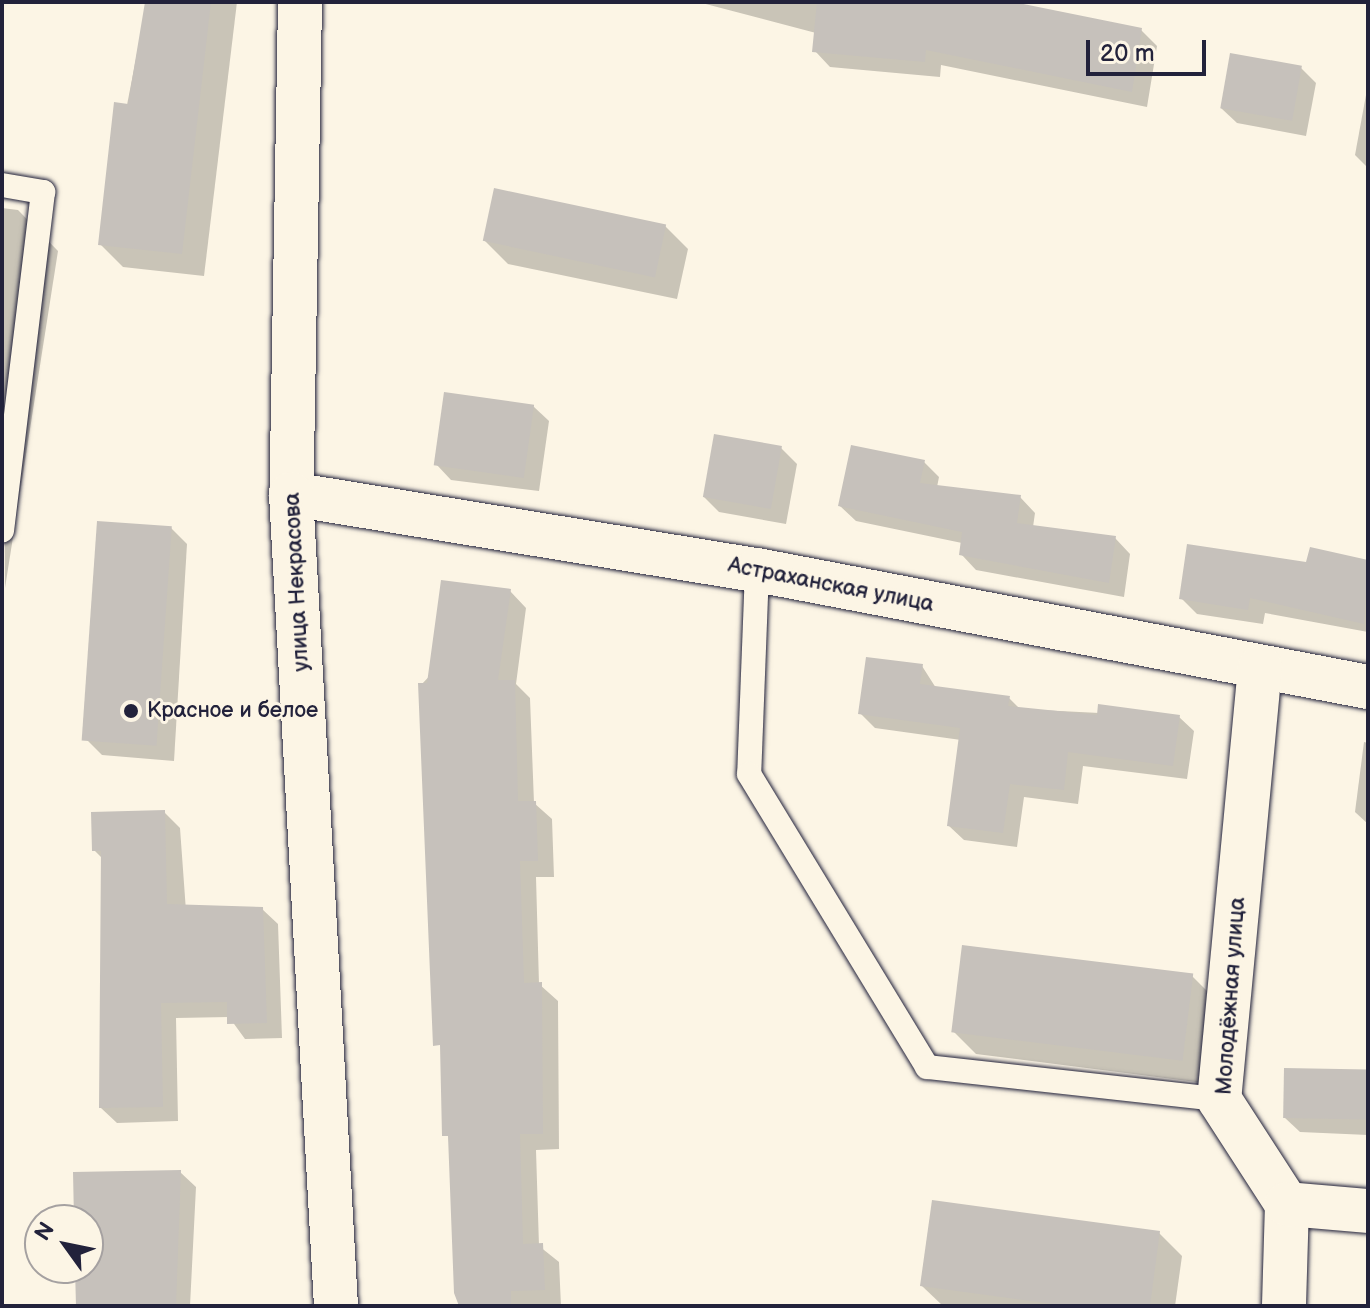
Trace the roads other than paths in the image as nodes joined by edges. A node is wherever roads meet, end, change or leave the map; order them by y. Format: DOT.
graph roads {
  1 [pos="300,2"];
  2 [pos="2,185"];
  3 [pos="291,494"];
  4 [pos="2,531"];
  5 [pos="757,570"];
  6 [pos="1260,667"];
  7 [pos="1368,687"];
  8 [pos="1219,1099"];
  9 [pos="1287,1204"];
  10 [pos="1368,1211"];
  11 [pos="336,1306"];
  12 [pos="1284,1306"];
  1 -- 3 [label="street, улица Некрасова"];
  2 -- 4 [label="lane"];
  3 -- 5 [label="street, Астраханская улица"];
  3 -- 11 [label="street, улица Некрасова"];
  5 -- 6 [label="street, Астраханская улица"];
  5 -- 8 [label="lane"];
  6 -- 7 [label="street, Астраханская улица"];
  6 -- 8 [label="street, Молодёжная улица"];
  8 -- 9 [label="street, Молодёжная улица"];
  9 -- 10 [label="street"];
  9 -- 12 [label="street"];
}
